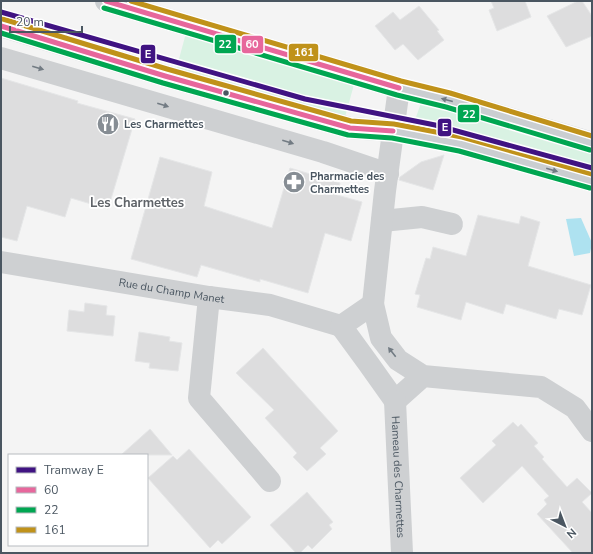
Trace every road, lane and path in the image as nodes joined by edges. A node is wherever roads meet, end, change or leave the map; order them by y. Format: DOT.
graph roads {
  1 [pos="106,1"];
  2 [pos="1,26"];
  3 [pos="1,58"];
  4 [pos="399,88"];
  5 [pos="393,131"];
  6 [pos="592,142"];
  7 [pos="388,174"];
  8 [pos="592,181"];
  9 [pos="382,221"];
  10 [pos="452,224"];
  11 [pos="1,262"];
  12 [pos="209,297"];
  13 [pos="373,304"];
  14 [pos="341,326"];
  15 [pos="423,376"];
  16 [pos="395,401"];
  17 [pos="592,431"];
  18 [pos="270,481"];
  19 [pos="402,553"];
  1 -- 4 [label="main road"];
  2 -- 5 [label="main road"];
  3 -- 7 [label="street, one-way"];
  4 -- 5 [label="street"];
  6 -- 4 [label="main road, one-way"];
  5 -- 7 [label="street"];
  5 -- 8 [label="main road, one-way"];
  7 -- 9 [label="street"];
  9 -- 10 [label="street"];
  9 -- 13 [label="street"];
  11 -- 12 [label="street, Rue du Champ Manet"];
  12 -- 14 [label="street, Rue du Champ Manet"];
  12 -- 18 [label="street"];
  13 -- 14 [label="street"];
  15 -- 13 [label="street, one-way"];
  14 -- 16 [label="street, Hameau des Charmettes"];
  15 -- 16 [label="street, Hameau des Charmettes"];
  15 -- 17 [label="street"];
  16 -- 19 [label="street, Hameau des Charmettes"];
}
